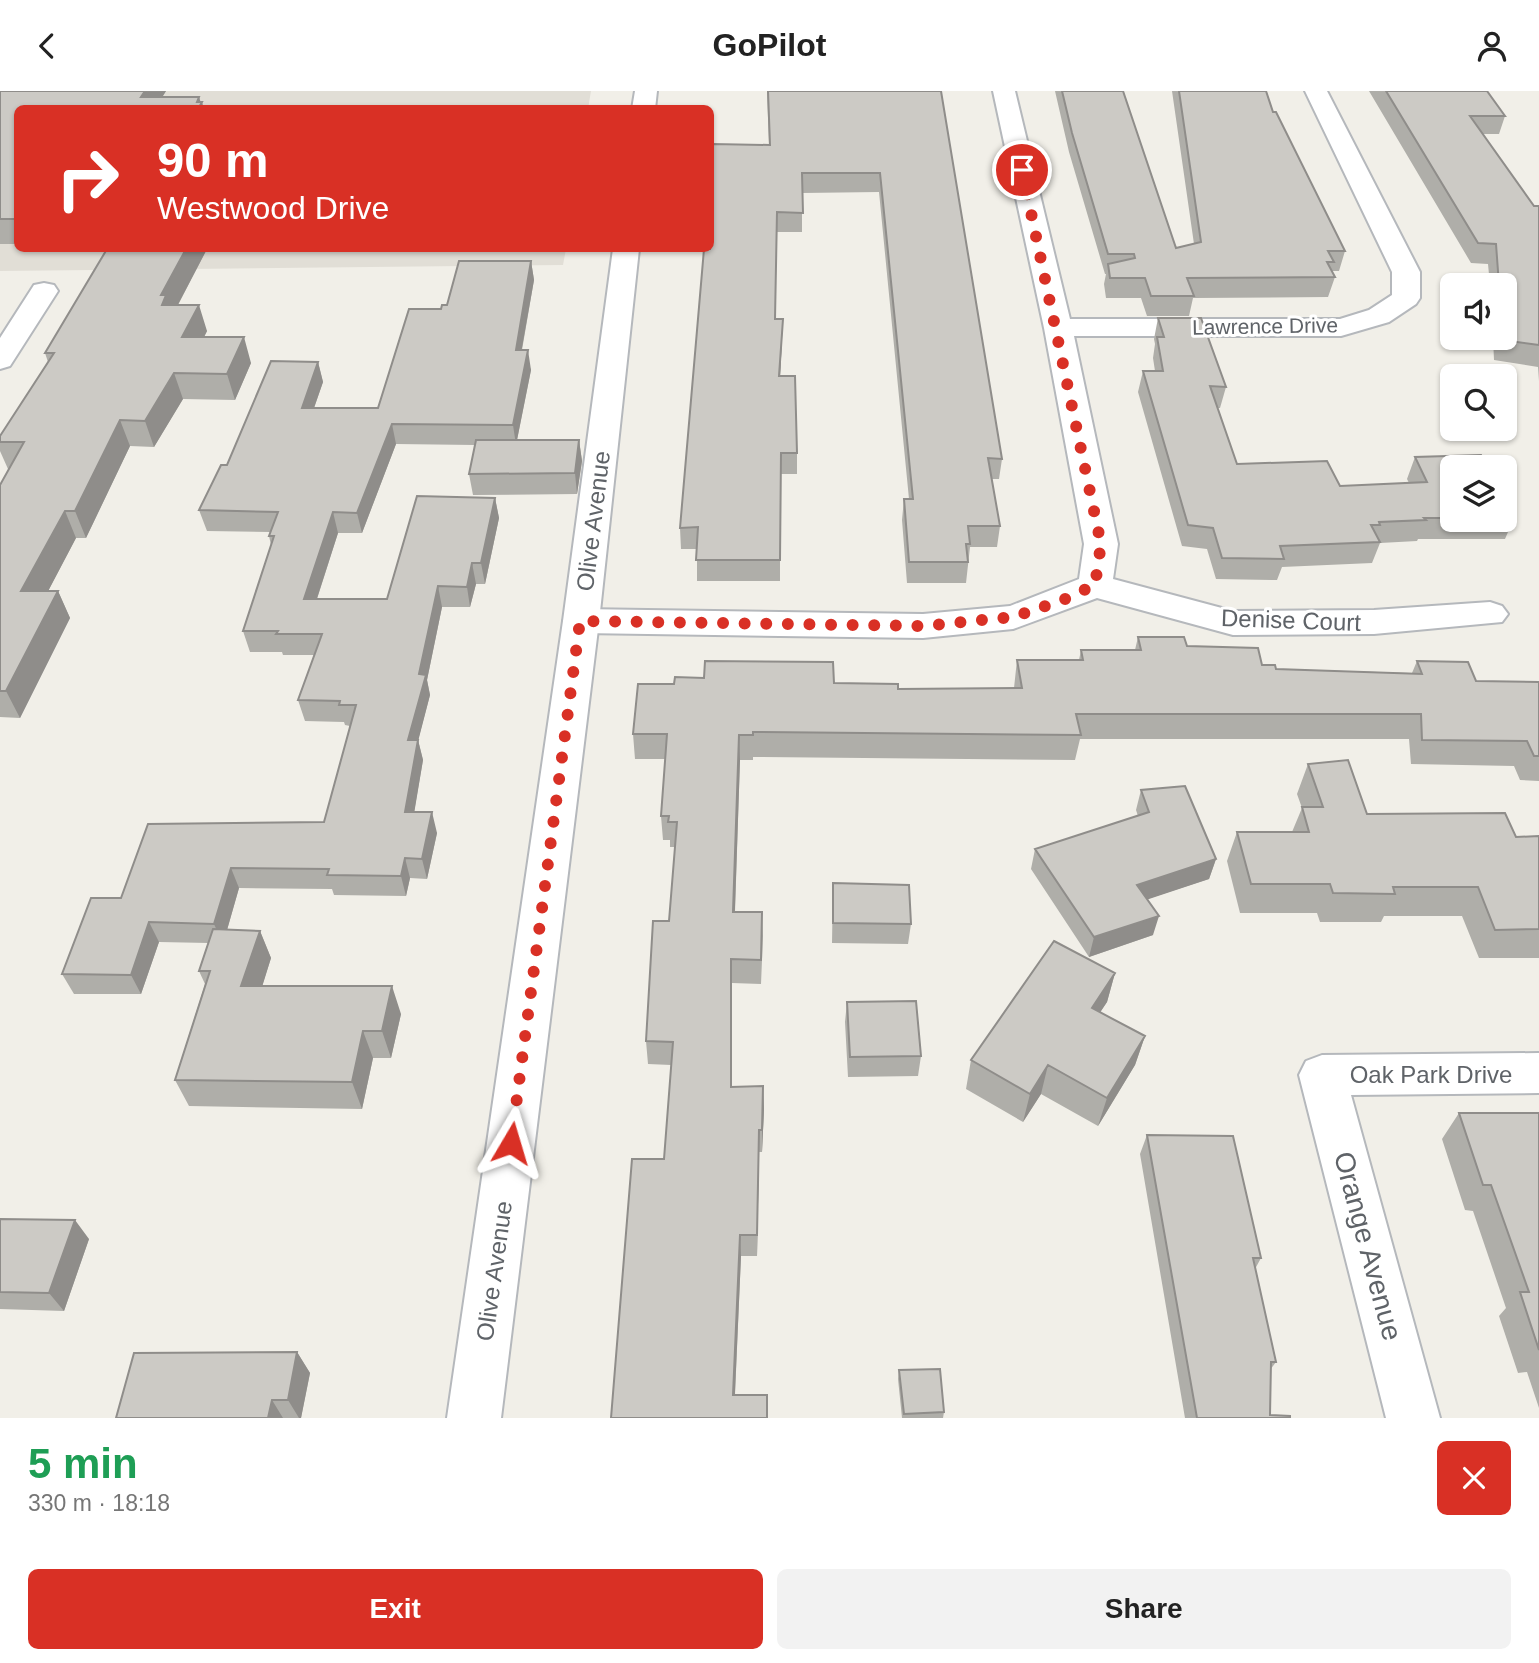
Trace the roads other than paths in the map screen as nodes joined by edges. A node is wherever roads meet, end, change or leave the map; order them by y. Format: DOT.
graph roads {
  1 [pos="1004,91"];
  2 [pos="1316,91"];
  3 [pos="626,252"];
  4 [pos="44,291"];
  5 [pos="1058,328"];
  6 [pos="0,360"];
  7 [pos="1095,585"];
  8 [pos="1490,614"];
  9 [pos="580,621"];
  10 [pos="1539,1073"];
  11 [pos="1322,1075"];
  12 [pos="474,1418"];
  13 [pos="1413,1418"];
  1 -- 5 [label="street"];
  2 -- 5 [label="street, Lawrence Drive"];
  3 -- 9 [label="street, Olive Avenue"];
  4 -- 6 [label="street"];
  5 -- 7 [label="street"];
  7 -- 8 [label="street, Denise Court"];
  7 -- 9 [label="street"];
  9 -- 12 [label="street, Olive Avenue"];
  10 -- 11 [label="street, Oak Park Drive"];
  11 -- 13 [label="street, Orange Avenue"];
}
